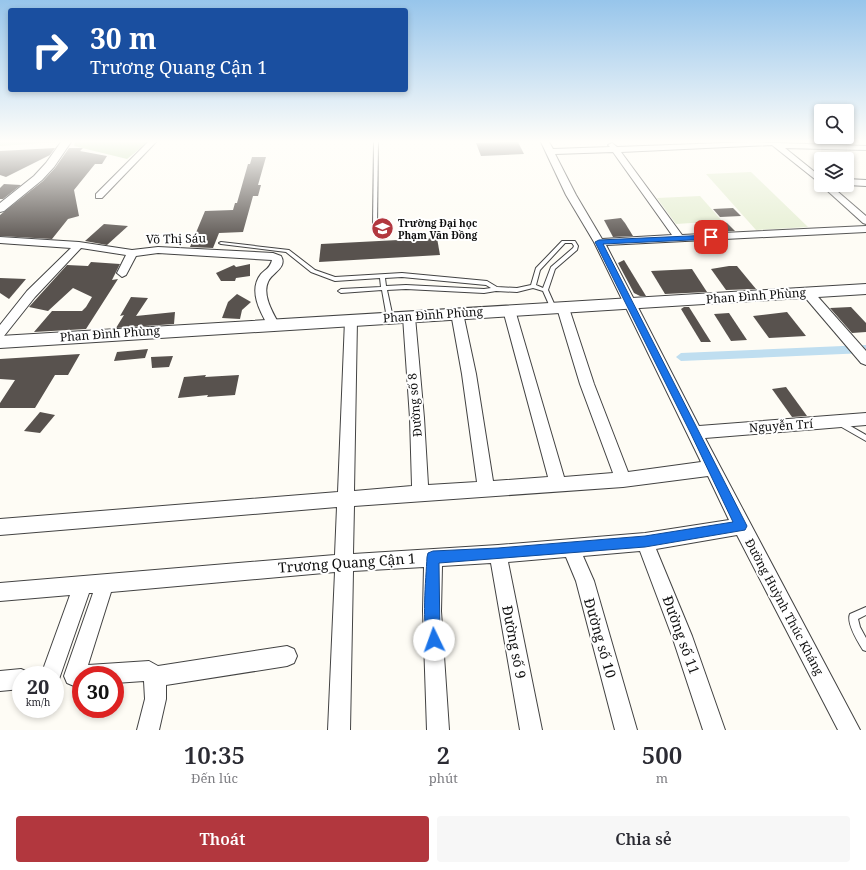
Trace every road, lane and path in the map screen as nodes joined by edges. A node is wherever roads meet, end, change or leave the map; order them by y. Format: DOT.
graph roads {
  1 [pos="40,176"];
  2 [pos="117,176"];
  3 [pos="376,176"];
  4 [pos="562,176"];
  5 [pos="635,176"];
  6 [pos="854,182"];
  7 [pos="866,183"];
  8 [pos="833,192"];
  9 [pos="99,196"];
  10 [pos="0,209"];
  11 [pos="866,221"];
  12 [pos="375,226"];
  13 [pos="866,229"];
  14 [pos="680,239"];
  15 [pos="0,240"];
  16 [pos="599,242"];
  17 [pos="221,243"];
  18 [pos="79,245"];
  19 [pos="132,253"];
  20 [pos="122,273"];
  21 [pos="382,277"];
  22 [pos="533,286"];
  23 [pos="384,287"];
  24 [pos="496,288"];
  25 [pos="866,289"];
  26 [pos="545,290"];
  27 [pos="341,291"];
  28 [pos="807,292"];
  29 [pos="630,304"];
  30 [pos="558,308"];
  31 [pos="509,310"];
  32 [pos="457,314"];
  33 [pos="409,317"];
  34 [pos="390,318"];
  35 [pos="351,320"];
  36 [pos="273,324"];
  37 [pos="0,333"];
  38 [pos="0,342"];
  39 [pos="866,360"];
  40 [pos="866,419"];
  41 [pos="838,422"];
  42 [pos="696,432"];
  43 [pos="866,438"];
  44 [pos="712,468"];
  45 [pos="623,480"];
  46 [pos="558,484"];
  47 [pos="486,489"];
  48 [pos="420,493"];
  49 [pos="347,499"];
  50 [pos="741,526"];
  51 [pos="0,527"];
  52 [pos="645,542"];
  53 [pos="571,546"];
  54 [pos="498,554"];
  55 [pos="433,557"];
  56 [pos="343,563"];
  57 [pos="105,583"];
  58 [pos="83,585"];
  59 [pos="0,592"];
  60 [pos="866,611"];
  61 [pos="866,647"];
  62 [pos="287,656"];
  63 [pos="54,666"];
  64 [pos="76,666"];
  65 [pos="124,673"];
  66 [pos="155,677"];
  67 [pos="12,680"];
  68 [pos="0,681"];
  69 [pos="148,730"];
  70 [pos="339,730"];
  71 [pos="438,730"];
  72 [pos="531,730"];
  73 [pos="626,730"];
  74 [pos="714,730"];
  75 [pos="849,730"];
  1 -- 10 [label="street"];
  2 -- 9 [label="street"];
  3 -- 12 [label="lane"];
  4 -- 16 [label="street, Đường Huỳnh Thúc Kháng"];
  5 -- 14 [label="street"];
  6 -- 7 [label="street"];
  8 -- 11 [label="street"];
  13 -- 14 [label="street"];
  14 -- 16 [label="street"];
  15 -- 18 [label="street, Võ Thị Sáu"];
  16 -- 29 [label="street, Đường Huỳnh Thúc Kháng"];
  17 -- 21 [label="lane"];
  18 -- 19 [label="street, Võ Thị Sáu"];
  18 -- 37 [label="street"];
  19 -- 20 [label="street"];
  19 -- 36 [label="street, Võ Thị Sáu"];
  21 -- 23 [label="lane"];
  21 -- 24 [label="lane"];
  22 -- 24 [label="lane"];
  22 -- 26 [label="lane"];
  22 -- 26 [label="lane"];
  23 -- 24 [label="lane"];
  23 -- 27 [label="lane"];
  23 -- 34 [label="lane"];
  25 -- 28 [label="street, Phan Đình Phùng"];
  26 -- 30 [label="lane"];
  28 -- 29 [label="street, Phan Đình Phùng"];
  28 -- 39 [label="street"];
  29 -- 30 [label="street, Phan Đình Phùng"];
  29 -- 42 [label="street, Đường Huỳnh Thúc Kháng"];
  30 -- 31 [label="street, Phan Đình Phùng"];
  30 -- 45 [label="street"];
  31 -- 32 [label="street, Phan Đình Phùng"];
  31 -- 46 [label="street"];
  32 -- 33 [label="street, Phan Đình Phùng"];
  32 -- 47 [label="street"];
  33 -- 34 [label="street, Phan Đình Phùng"];
  33 -- 48 [label="street, Đường số 8"];
  34 -- 35 [label="street, Phan Đình Phùng"];
  35 -- 36 [label="street, Phan Đình Phùng"];
  35 -- 49 [label="street"];
  36 -- 38 [label="street, Phan Đình Phùng"];
  40 -- 41 [label="street, Nguyễn Trí"];
  41 -- 42 [label="street, Nguyễn Trí"];
  41 -- 43 [label="lane"];
  42 -- 44 [label="street, Đường Huỳnh Thúc Kháng"];
  44 -- 45 [label="street"];
  44 -- 50 [label="street, Đường Huỳnh Thúc Kháng"];
  45 -- 46 [label="street"];
  46 -- 47 [label="street"];
  47 -- 48 [label="street"];
  48 -- 49 [label="street"];
  49 -- 51 [label="street"];
  49 -- 56 [label="street"];
  50 -- 52 [label="street, Trương Quang Cận 1"];
  50 -- 75 [label="street, Đường Huỳnh Thúc Kháng"];
  52 -- 53 [label="street, Trương Quang Cận 1"];
  52 -- 74 [label="street, Đường số 11"];
  53 -- 54 [label="street, Trương Quang Cận 1"];
  53 -- 73 [label="street, Đường số 10"];
  54 -- 55 [label="street, Trương Quang Cận 1"];
  54 -- 72 [label="street, Đường số 9"];
  55 -- 56 [label="street, Trương Quang Cận 1"];
  55 -- 71 [label="street"];
  56 -- 57 [label="street, Trương Quang Cận 1"];
  56 -- 70 [label="street"];
  57 -- 58 [label="street, Trương Quang Cận 1"];
  57 -- 64 [label="street"];
  58 -- 59 [label="street, Trương Quang Cận 1"];
  58 -- 63 [label="street"];
  60 -- 61 [label="lane"];
  62 -- 66 [label="street"];
  65 -- 66 [label="street"];
  66 -- 69 [label="street"];
  67 -- 68 [label="street"];
}
